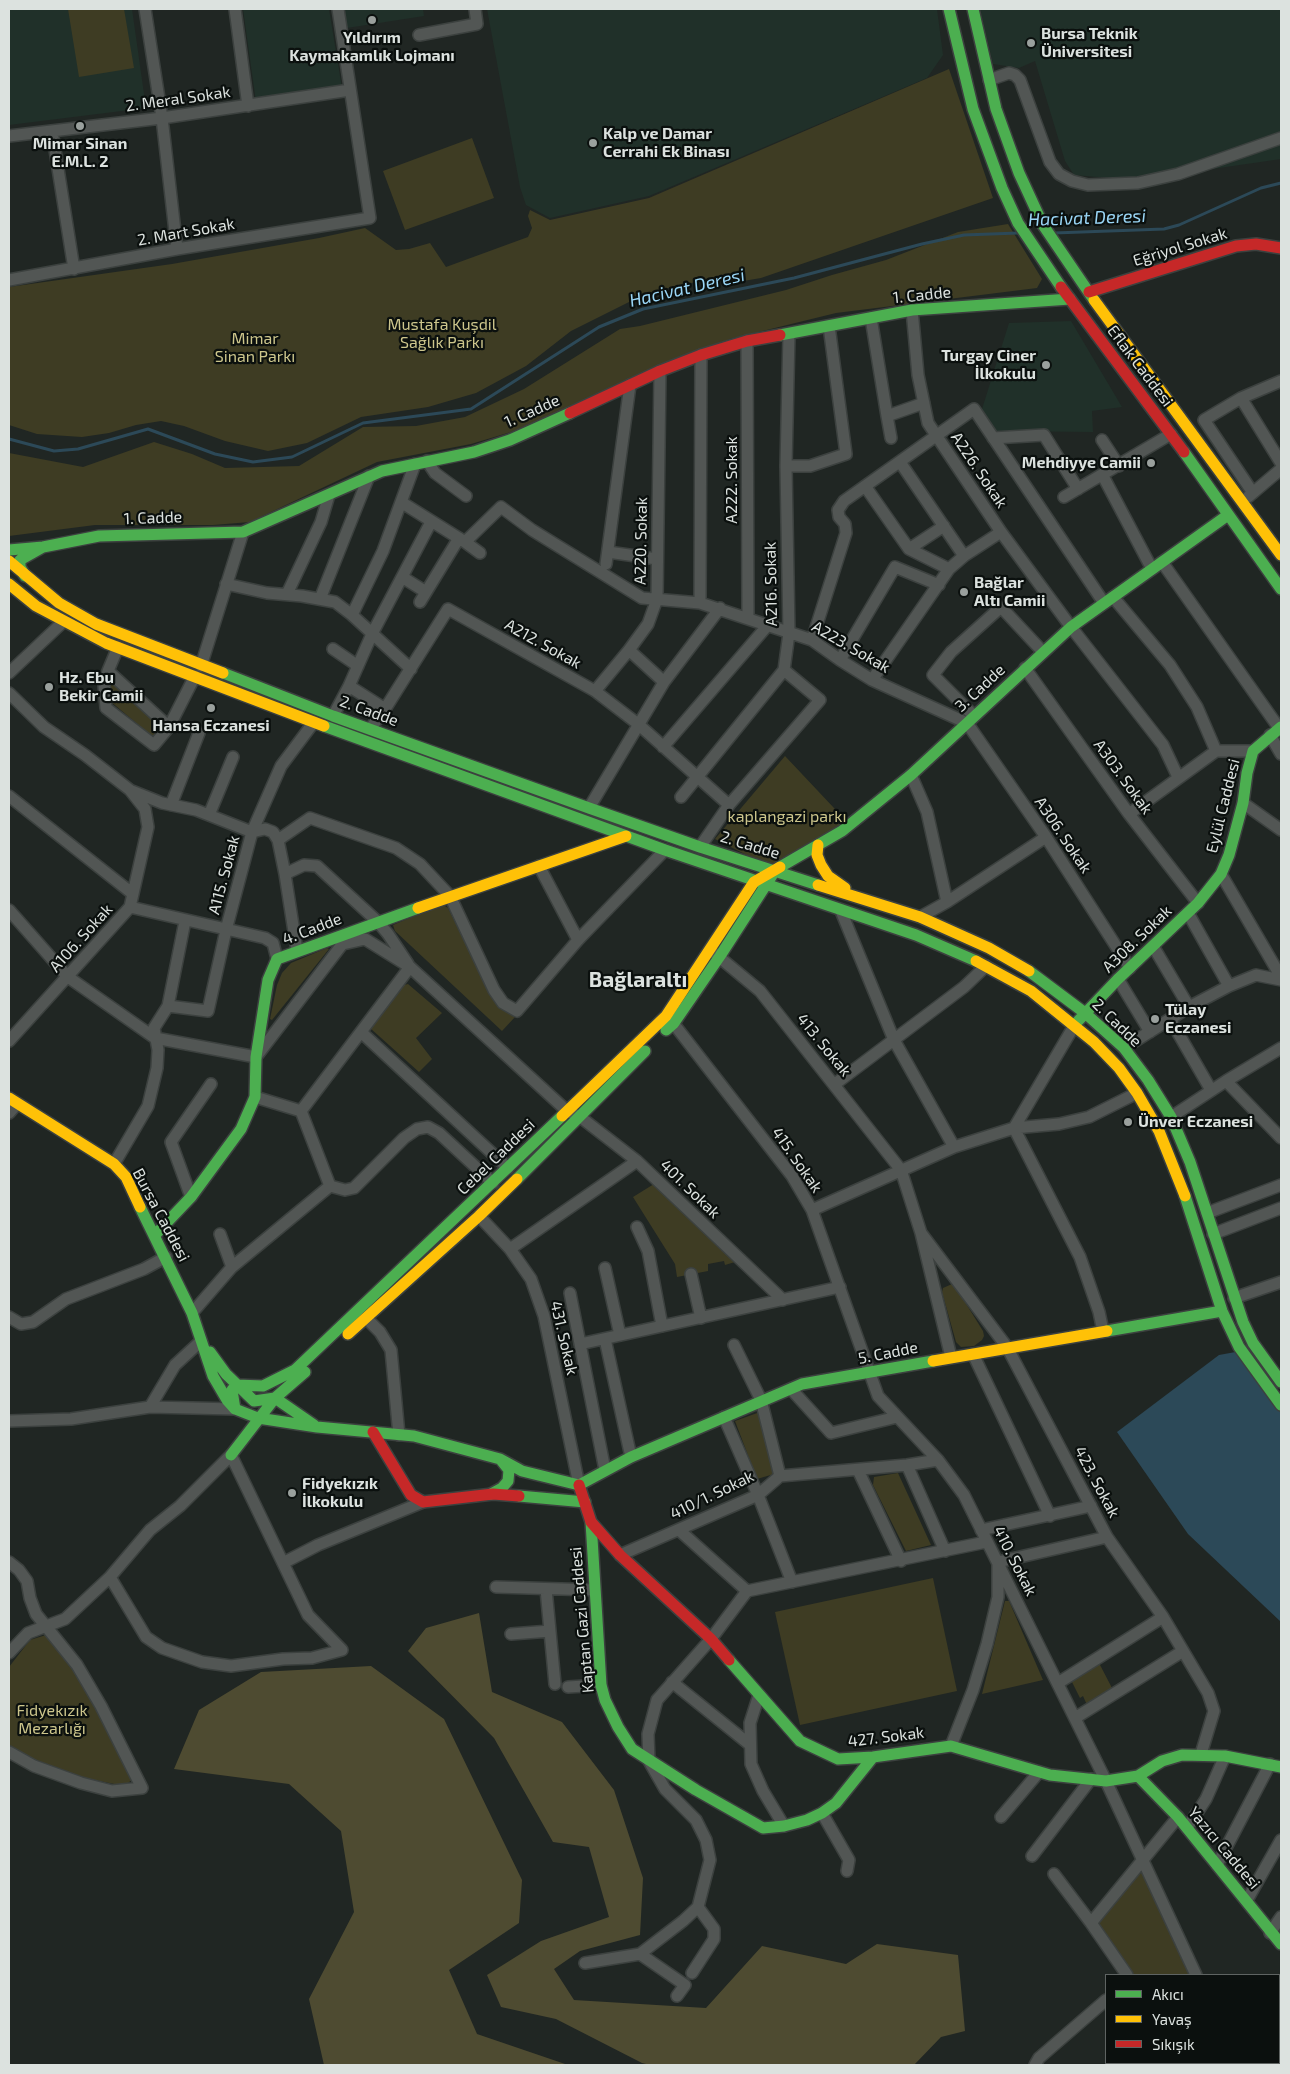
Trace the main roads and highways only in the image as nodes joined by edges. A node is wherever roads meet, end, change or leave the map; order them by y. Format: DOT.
graph roads {
  1 [pos="949,9"];
  2 [pos="973,9"];
  3 [pos="954,27"];
  4 [pos="996,109"];
  5 [pos="1281,248"];
  6 [pos="1086,287"];
  7 [pos="1070,299"];
  8 [pos="1228,515"];
  9 [pos="44,547"];
  10 [pos="9,550"];
  11 [pos="1281,555"];
  12 [pos="9,561"];
  13 [pos="25,576"];
  14 [pos="9,584"];
  15 [pos="1281,589"];
  16 [pos="1277,730"];
  17 [pos="626,836"];
  18 [pos="818,845"];
  19 [pos="776,870"];
  20 [pos="733,873"];
  21 [pos="1221,874"];
  22 [pos="754,882"];
  23 [pos="767,886"];
  24 [pos="857,896"];
  25 [pos="739,906"];
  26 [pos="715,953"];
  27 [pos="1085,1013"];
  28 [pos="670,1019"];
  29 [pos="1074,1026"];
  30 [pos="11,1105"];
  31 [pos="496,1180"];
  32 [pos="509,1186"];
  33 [pos="155,1235"];
  34 [pos="1222,1311"];
  35 [pos="201,1341"];
  36 [pos="1281,1382"];
  37 [pos="237,1386"];
  38 [pos="275,1398"];
  39 [pos="1281,1405"];
  40 [pos="236,1409"];
  41 [pos="258,1418"];
  42 [pos="317,1427"];
  43 [pos="373,1432"];
  44 [pos="231,1455"];
  45 [pos="500,1459"];
  46 [pos="579,1485"];
  47 [pos="491,1494"];
  48 [pos="585,1502"];
  49 [pos="591,1522"];
  50 [pos="873,1757"];
  51 [pos="1276,1765"];
  52 [pos="1138,1776"];
  53 [pos="1281,1944"];
  1 -- 3 [label="main road, Eflak Caddesi"];
  2 -- 4 [label="main road"];
  3 -- 4 [label="main road"];
  3 -- 7 [label="main road, Eflak Caddesi"];
  4 -- 6 [label="main road, Eflak Caddesi"];
  5 -- 6 [label="main road, Eğriyol Sokak"];
  6 -- 11 [label="main road, Eflak Caddesi"];
  7 -- 8 [label="main road, Eflak Caddesi"];
  7 -- 9 [label="main road, 1. Cadde"];
  8 -- 15 [label="main road, Eflak Caddesi"];
  8 -- 18 [label="main road, 3. Cadde"];
  9 -- 10 [label="main road, 1. Cadde"];
  9 -- 13 [label="main road"];
  12 -- 13 [label="main road, 2. Cadde"];
  13 -- 19 [label="main road, 2. Cadde"];
  14 -- 17 [label="main road, 2. Cadde"];
  16 -- 21 [label="main road, Eylül Caddesi"];
  17 -- 20 [label="main road, 2. Cadde"];
  17 -- 33 [label="main road, 4. Cadde"];
  18 -- 19 [label="main road, 3. Cadde"];
  18 -- 24 [label="main road"];
  19 -- 22 [label="main road, 3. Cadde"];
  19 -- 23 [label="main road, Cebel Caddesi"];
  19 -- 24 [label="main road, 2. Cadde"];
  20 -- 22 [label="main road, 2. Cadde"];
  20 -- 25 [label="main road"];
  21 -- 27 [label="main road, A308. Sokak"];
  22 -- 23 [label="main road, 2. Cadde"];
  22 -- 25 [label="main road, Cebel Caddesi"];
  23 -- 26 [label="main road, Cebel Caddesi"];
  23 -- 29 [label="main road, 2. Cadde"];
  24 -- 27 [label="main road, 2. Cadde"];
  25 -- 26 [label="main road, Cebel Caddesi"];
  26 -- 28 [label="main road, Cebel Caddesi"];
  27 -- 29 [label="main road, A308. Sokak"];
  27 -- 36 [label="main road, 2. Cadde"];
  28 -- 31 [label="main road, Cebel Caddesi"];
  28 -- 32 [label="main road, Cebel Caddesi"];
  29 -- 34 [label="main road, 2. Cadde"];
  30 -- 33 [label="main road, Bursa Caddesi"];
  31 -- 32 [label="main road"];
  31 -- 37 [label="main road, Cebel Caddesi"];
  32 -- 38 [label="main road, Cebel Caddesi"];
  33 -- 35 [label="main road, Bursa Caddesi"];
  34 -- 39 [label="main road, 2. Cadde"];
  34 -- 46 [label="main road, 5. Cadde"];
  35 -- 37 [label="main road"];
  35 -- 40 [label="main road, Bursa Caddesi"];
  37 -- 38 [label="main road"];
  37 -- 40 [label="main road"];
  38 -- 41 [label="main road, Cebel Caddesi"];
  38 -- 42 [label="main road"];
  40 -- 41 [label="main road"];
  41 -- 42 [label="main road"];
  41 -- 44 [label="main road, Cebel Caddesi"];
  42 -- 43 [label="main road"];
  43 -- 45 [label="main road"];
  43 -- 47 [label="main road"];
  45 -- 46 [label="main road"];
  45 -- 47 [label="main road"];
  46 -- 48 [label="main road, 427. Sokak"];
  47 -- 48 [label="main road"];
  48 -- 49 [label="main road, 427. Sokak"];
  49 -- 50 [label="main road, 427. Sokak"];
  49 -- 50 [label="main road, Kaptan Gazi Caddesi"];
  50 -- 52 [label="main road, 427. Sokak"];
  51 -- 52 [label="main road, 427. Sokak"];
  52 -- 53 [label="main road, Yazıcı Caddesi"];
}
